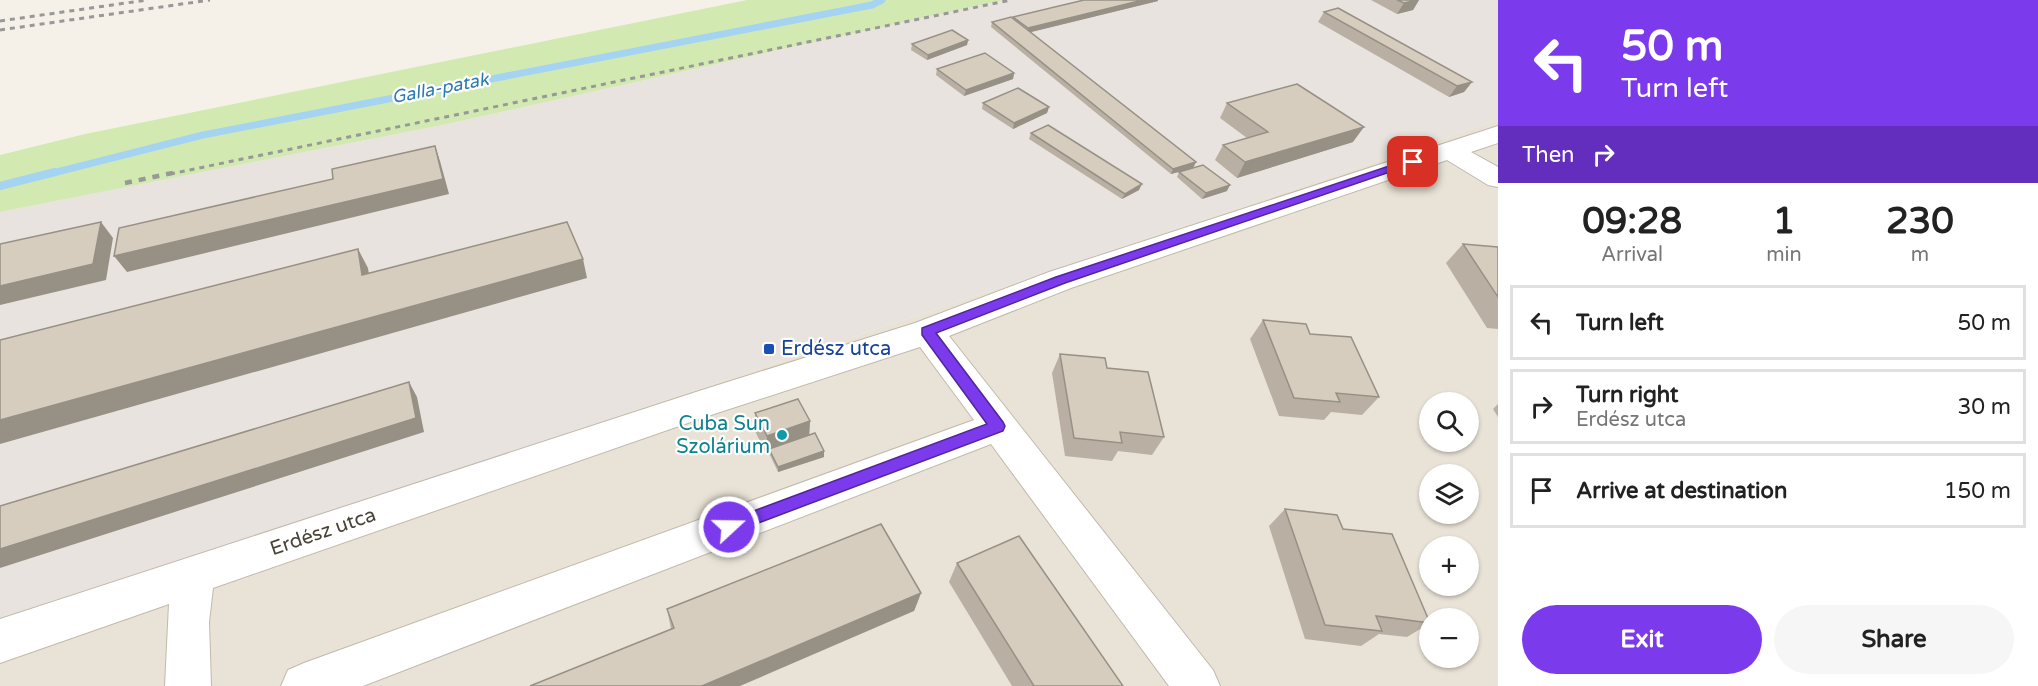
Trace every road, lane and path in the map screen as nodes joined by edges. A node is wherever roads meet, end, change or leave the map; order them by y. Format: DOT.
graph roads {
  1 [pos="1498,134"];
  2 [pos="1449,150"];
  3 [pos="1498,179"];
  4 [pos="927,332"];
  5 [pos="998,426"];
  6 [pos="194,576"];
  7 [pos="0,641"];
  8 [pos="188,686"];
  9 [pos="304,686"];
  10 [pos="1197,686"];
  1 -- 2 [label="street, Erdész utca"];
  2 -- 3 [label="street"];
  2 -- 4 [label="street, Erdész utca"];
  4 -- 5 [label="street"];
  4 -- 6 [label="street, Erdész utca"];
  5 -- 9 [label="street"];
  5 -- 10 [label="street"];
  6 -- 7 [label="street, Erdész utca"];
  6 -- 8 [label="street"];
}
